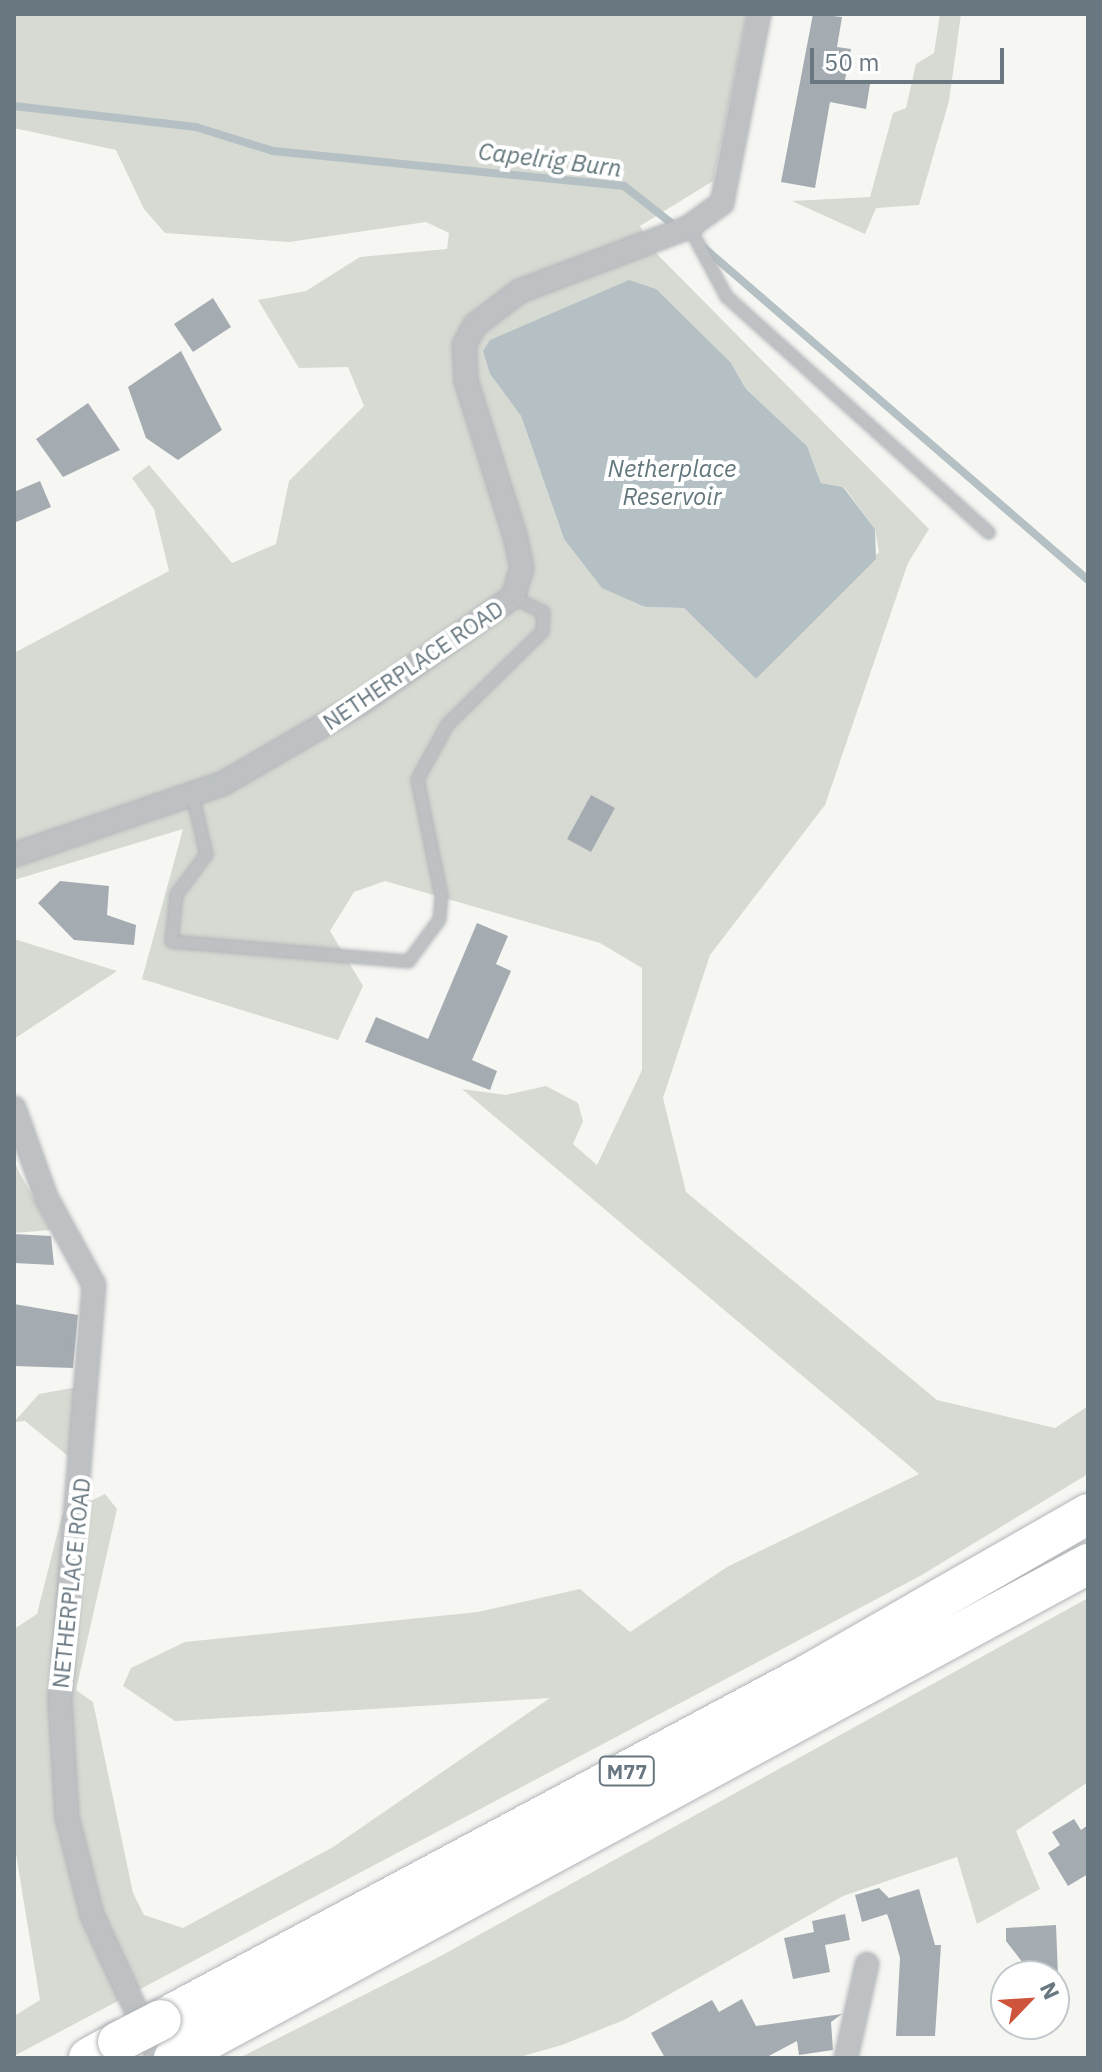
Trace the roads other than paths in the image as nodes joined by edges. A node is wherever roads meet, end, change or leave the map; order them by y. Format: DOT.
graph roads {
  1 [pos="759,14"];
  2 [pos="689,227"];
  3 [pos="988,532"];
  4 [pos="513,597"];
  5 [pos="192,794"];
  6 [pos="14,855"];
  7 [pos="14,1108"];
  8 [pos="1088,1514"];
  9 [pos="1088,1564"];
  10 [pos="867,1964"];
  11 [pos="168,2048"];
  12 [pos="103,2050"];
  13 [pos="846,2058"];
  1 -- 2 [label="street, NETHERPLACE ROAD"];
  2 -- 3 [label="lane"];
  2 -- 4 [label="street, NETHERPLACE ROAD"];
  4 -- 5 [label="street, NETHERPLACE ROAD"];
  4 -- 5 [label="lane"];
  5 -- 6 [label="street, NETHERPLACE ROAD"];
  7 -- 11 [label="street, NETHERPLACE ROAD"];
  8 -- 11 [label="highway, M77"];
  9 -- 11 [label="highway, M77"];
  10 -- 13 [label="street"];
  11 -- 12 [label="highway, M77, bridge"];
}
